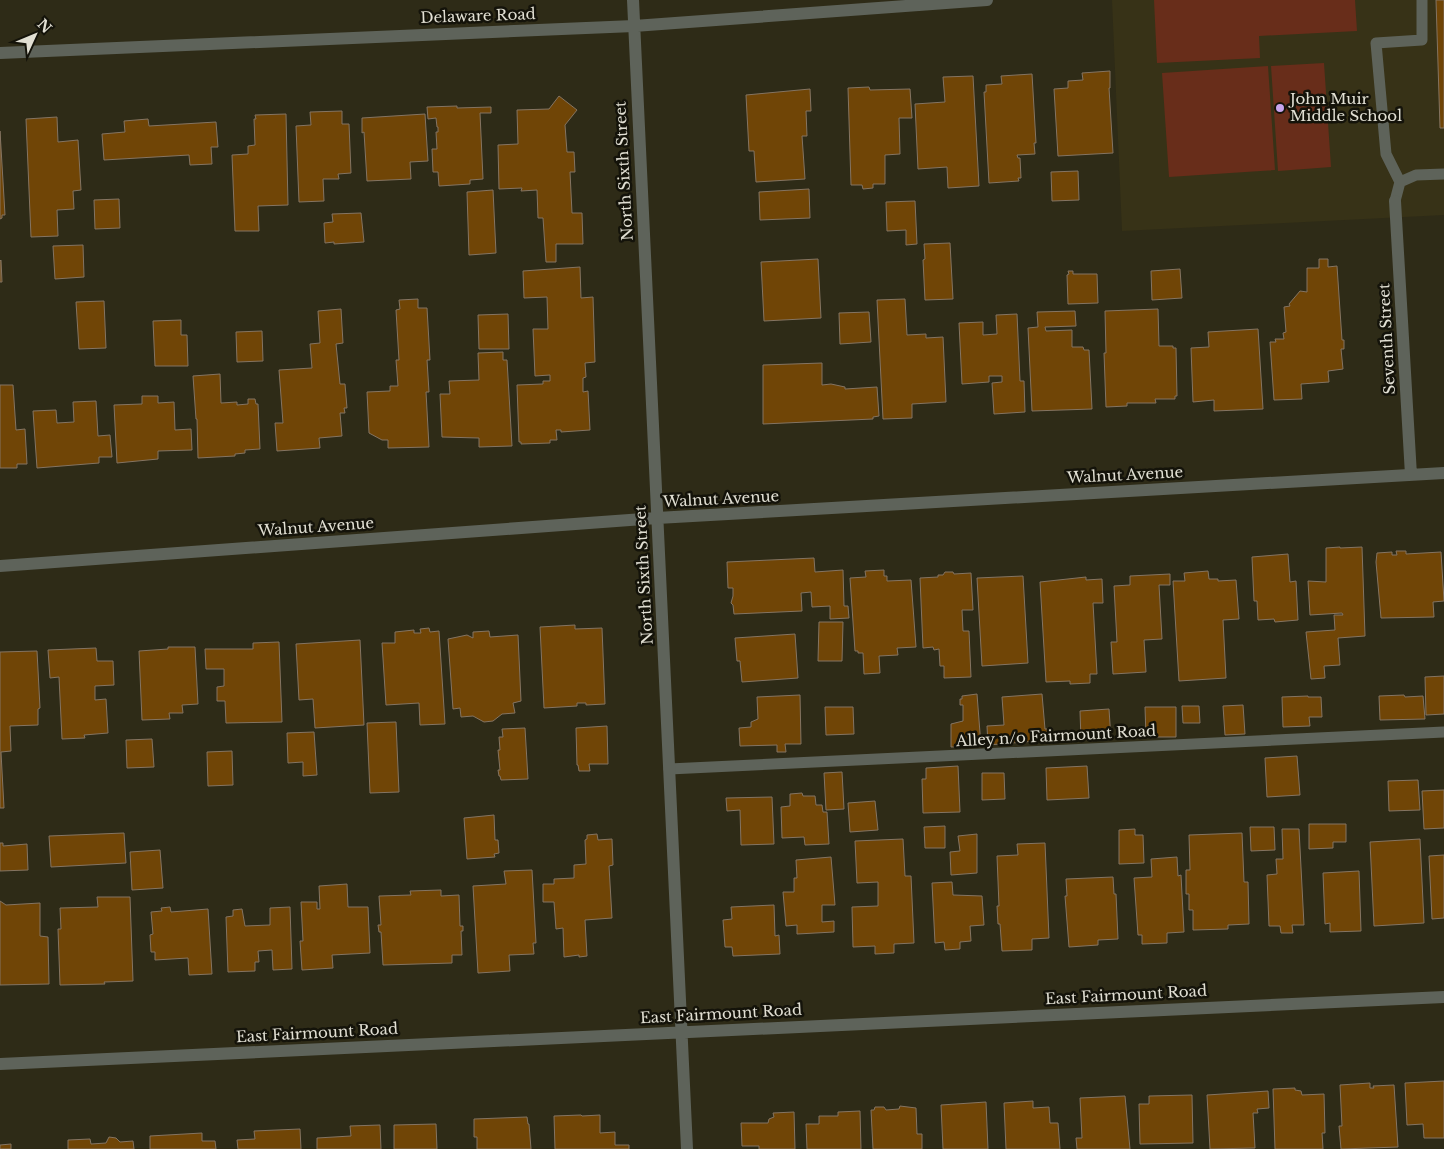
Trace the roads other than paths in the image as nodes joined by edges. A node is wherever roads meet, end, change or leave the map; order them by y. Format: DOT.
graph roads {
  1 [pos="633,0"];
  2 [pos="987,0"];
  3 [pos="1422,0"];
  4 [pos="634,26"];
  5 [pos="0,53"];
  6 [pos="1444,174"];
  7 [pos="1400,182"];
  8 [pos="1395,201"];
  9 [pos="1444,473"];
  10 [pos="1411,475"];
  11 [pos="657,518"];
  12 [pos="0,566"];
  13 [pos="1444,732"];
  14 [pos="669,769"];
  15 [pos="1444,997"];
  16 [pos="681,1032"];
  17 [pos="0,1064"];
  18 [pos="687,1149"];
  1 -- 4 [label="street, North Sixth Street"];
  2 -- 4 [label="street, Delaware Road"];
  3 -- 7 [label="lane"];
  4 -- 5 [label="street, Delaware Road"];
  4 -- 11 [label="street, North Sixth Street"];
  6 -- 7 [label="lane"];
  7 -- 8 [label="lane"];
  8 -- 10 [label="street, Seventh Street"];
  9 -- 10 [label="street, Walnut Avenue"];
  10 -- 11 [label="street, Walnut Avenue"];
  11 -- 12 [label="street, Walnut Avenue"];
  11 -- 14 [label="street, North Sixth Street"];
  13 -- 14 [label="lane, Alley n/o Fairmount Road"];
  14 -- 16 [label="street, North Sixth Street"];
  15 -- 16 [label="street, East Fairmount Road"];
  16 -- 17 [label="street, East Fairmount Road"];
  16 -- 18 [label="street, North Sixth Street"];
}
